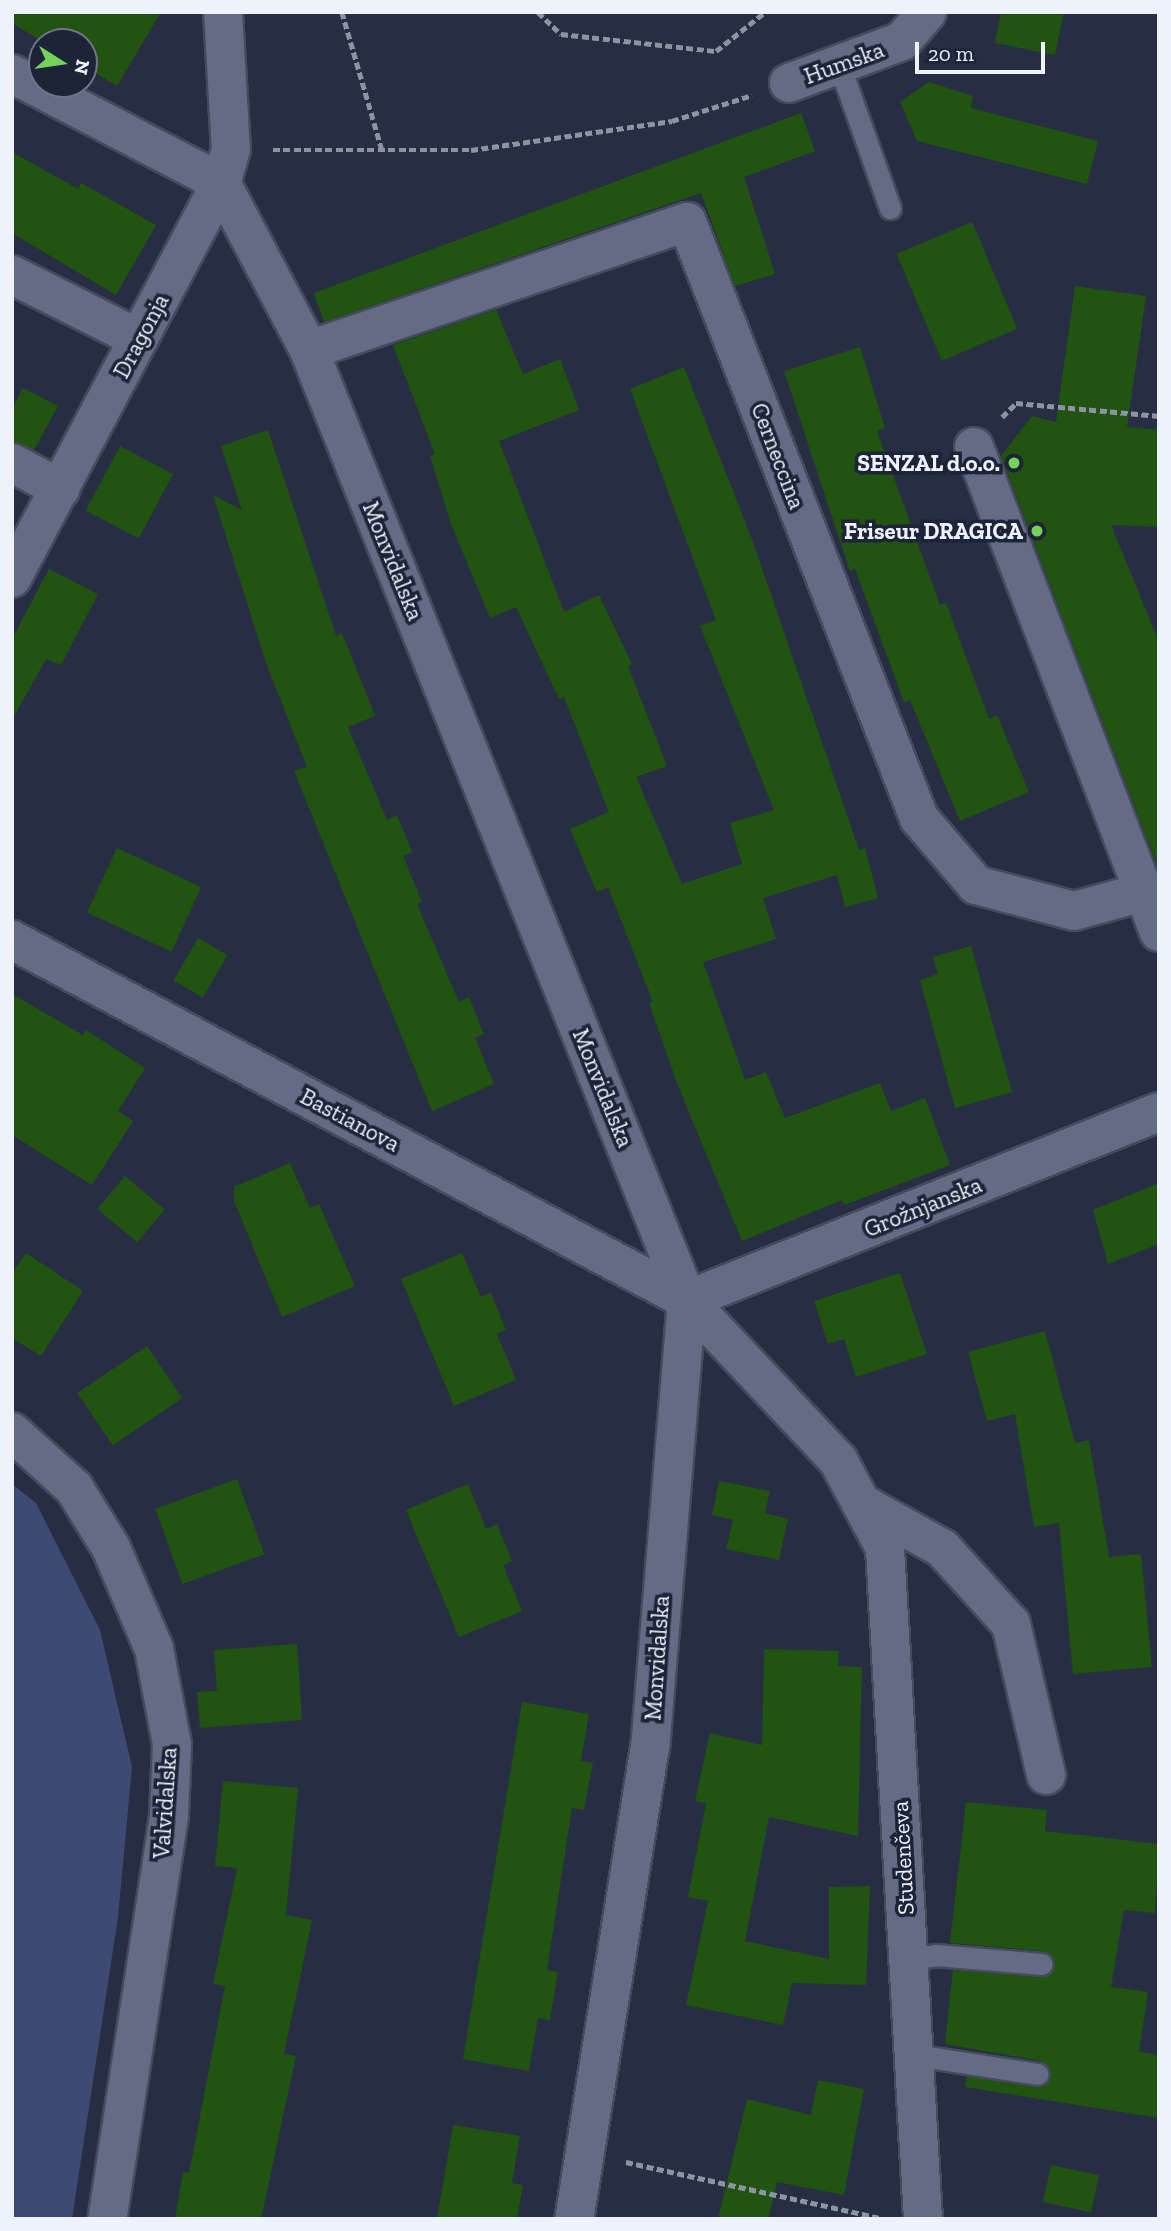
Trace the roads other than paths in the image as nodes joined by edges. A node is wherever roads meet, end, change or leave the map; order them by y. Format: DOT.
graph roads {
  1 [pos="223,12"];
  2 [pos="927,12"];
  3 [pos="839,64"];
  4 [pos="12,74"];
  5 [pos="789,83"];
  6 [pos="226,166"];
  7 [pos="890,208"];
  8 [pos="12,275"];
  9 [pos="139,339"];
  10 [pos="309,350"];
  11 [pos="974,447"];
  12 [pos="12,463"];
  13 [pos="61,489"];
  14 [pos="12,578"];
  15 [pos="1144,892"];
  16 [pos="1159,932"];
  17 [pos="12,940"];
  18 [pos="1159,1112"];
  19 [pos="687,1300"];
  20 [pos="12,1432"];
  21 [pos="861,1503"];
  22 [pos="1046,1776"];
  23 [pos="909,1959"];
  24 [pos="1042,1964"];
  25 [pos="915,2055"];
  26 [pos="1038,2074"];
  27 [pos="107,2219"];
  28 [pos="574,2219"];
  29 [pos="923,2219"];
  1 -- 6 [label="street, Monvidalska"];
  2 -- 3 [label="street, Humska"];
  3 -- 5 [label="street, Humska"];
  3 -- 7 [label="lane"];
  4 -- 6 [label="street"];
  6 -- 9 [label="street, Dragonja"];
  6 -- 10 [label="street, Monvidalska"];
  8 -- 9 [label="street"];
  9 -- 13 [label="street, Dragonja"];
  10 -- 15 [label="street, Cerneccina"];
  10 -- 19 [label="street, Monvidalska"];
  11 -- 15 [label="street"];
  12 -- 13 [label="street"];
  13 -- 14 [label="street, Dragonja"];
  15 -- 16 [label="street"];
  17 -- 19 [label="street, Bastianova"];
  18 -- 19 [label="street, Grožnjanska"];
  19 -- 21 [label="street, Studenčeva"];
  19 -- 28 [label="street, Monvidalska"];
  20 -- 27 [label="street, Valvidalska"];
  21 -- 22 [label="street"];
  21 -- 23 [label="street, Studenčeva"];
  23 -- 24 [label="lane"];
  23 -- 25 [label="street, Studenčeva"];
  25 -- 26 [label="lane"];
  25 -- 29 [label="street, Studenčeva"];
}
